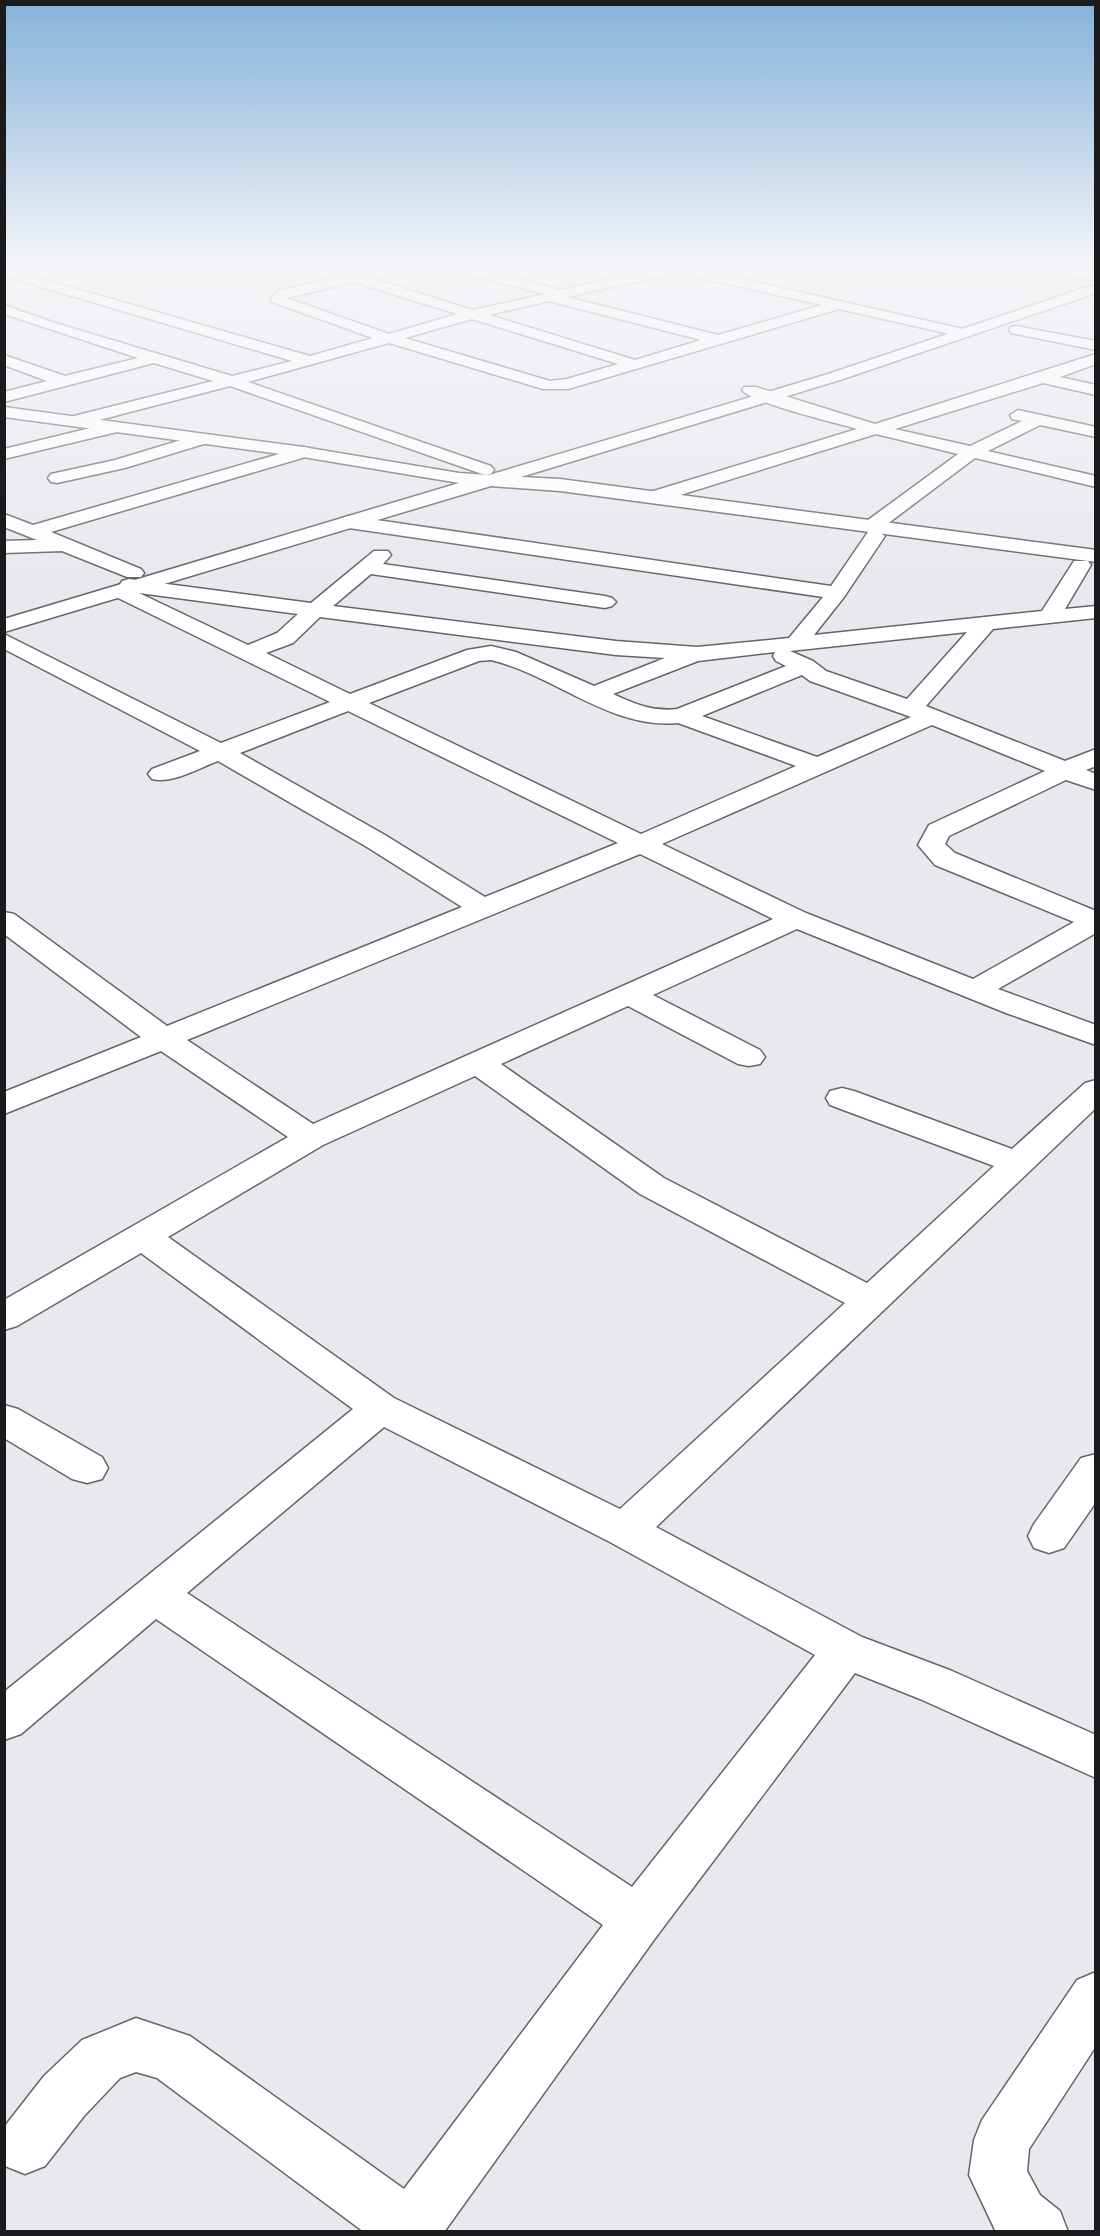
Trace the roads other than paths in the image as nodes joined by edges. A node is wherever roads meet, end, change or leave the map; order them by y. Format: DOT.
graph roads {
  1 [pos="38,372"];
  2 [pos="101,372"];
  3 [pos="202,372"];
  4 [pos="269,372"];
  5 [pos="503,372"];
  6 [pos="604,372"];
  7 [pos="817,372"];
  8 [pos="831,372"];
  9 [pos="1058,372"];
  10 [pos="1042,378"];
  11 [pos="65,382"];
  12 [pos="233,382"];
  13 [pos="1095,390"];
  14 [pos="758,394"];
  15 [pos="4,397"];
  16 [pos="962,403"];
  17 [pos="4,412"];
  18 [pos="1039,419"];
  19 [pos="80,420"];
  20 [pos="118,427"];
  21 [pos="874,429"];
  22 [pos="1095,432"];
  23 [pos="201,439"];
  24 [pos="303,452"];
  25 [pos="972,452"];
  26 [pos="4,454"];
  27 [pos="485,475"];
  28 [pos="57,478"];
  29 [pos="459,478"];
  30 [pos="508,482"];
  31 [pos="1095,482"];
  32 [pos="654,497"];
  33 [pos="4,520"];
  34 [pos="349,522"];
  35 [pos="33,531"];
  36 [pos="414,531"];
  37 [pos="873,532"];
  38 [pos="69,546"];
  39 [pos="4,547"];
  40 [pos="1091,562"];
  41 [pos="365,567"];
  42 [pos="125,584"];
  43 [pos="624,584"];
  44 [pos="837,593"];
  45 [pos="314,611"];
  46 [pos="4,612"];
  47 [pos="1095,612"];
  48 [pos="1049,617"];
  49 [pos="986,624"];
  50 [pos="4,626"];
  51 [pos="4,640"];
  52 [pos="565,640"];
  53 [pos="797,642"];
  54 [pos="753,649"];
  55 [pos="247,653"];
  56 [pos="697,654"];
  57 [pos="804,666"];
  58 [pos="591,695"];
  59 [pos="348,703"];
  60 [pos="922,713"];
  61 [pos="681,716"];
  62 [pos="221,752"];
  63 [pos="1095,756"];
  64 [pos="819,766"];
  65 [pos="1064,772"];
  66 [pos="161,774"];
  67 [pos="1095,783"];
  68 [pos="642,843"];
  69 [pos="483,908"];
  70 [pos="796,919"];
  71 [pos="4,920"];
  72 [pos="1095,921"];
  73 [pos="975,990"];
  74 [pos="630,995"];
  75 [pos="1095,1036"];
  76 [pos="164,1039"];
  77 [pos="749,1057"];
  78 [pos="478,1063"];
  79 [pos="1095,1090"];
  80 [pos="842,1098"];
  81 [pos="4,1104"];
  82 [pos="311,1138"];
  83 [pos="1017,1163"];
  84 [pos="142,1236"];
  85 [pos="870,1300"];
  86 [pos="4,1317"];
  87 [pos="380,1408"];
  88 [pos="4,1419"];
  89 [pos="87,1468"];
  90 [pos="1095,1469"];
  91 [pos="625,1530"];
  92 [pos="1049,1536"];
  93 [pos="154,1595"];
  94 [pos="846,1650"];
  95 [pos="4,1720"];
  96 [pos="1095,1757"];
  97 [pos="638,1920"];
  98 [pos="1095,1998"];
  99 [pos="25,2146"];
  100 [pos="411,2230"];
  101 [pos="1038,2232"];
  1 -- 11 [label="street"];
  2 -- 11 [label="street"];
  3 -- 12 [label="street"];
  4 -- 12 [label="street"];
  5 -- 6 [label="street"];
  7 -- 14 [label="street"];
  8 -- 14 [label="street"];
  9 -- 10 [label="street"];
  10 -- 13 [label="street"];
  10 -- 16 [label="street"];
  11 -- 15 [label="street"];
  12 -- 19 [label="street"];
  12 -- 27 [label="street"];
  14 -- 21 [label="street"];
  14 -- 27 [label="street"];
  16 -- 18 [label="street"];
  16 -- 21 [label="street"];
  17 -- 19 [label="street"];
  18 -- 22 [label="street"];
  18 -- 25 [label="street"];
  19 -- 20 [label="street"];
  20 -- 23 [label="street"];
  20 -- 26 [label="street"];
  21 -- 25 [label="street"];
  21 -- 32 [label="street"];
  23 -- 24 [label="street"];
  23 -- 28 [label="street"];
  24 -- 29 [label="street"];
  24 -- 35 [label="street"];
  25 -- 31 [label="street"];
  25 -- 37 [label="street"];
  27 -- 29 [label="street"];
  27 -- 30 [label="street"];
  27 -- 34 [label="street"];
  29 -- 42 [label="street"];
  30 -- 32 [label="street"];
  30 -- 37 [label="street"];
  32 -- 37 [label="street"];
  33 -- 35 [label="street"];
  34 -- 36 [label="street"];
  34 -- 42 [label="street"];
  35 -- 38 [label="street"];
  36 -- 41 [label="street"];
  36 -- 43 [label="street"];
  37 -- 40 [label="street"];
  37 -- 44 [label="street"];
  38 -- 39 [label="street"];
  38 -- 42 [label="street"];
  40 -- 48 [label="street"];
  41 -- 43 [label="street"];
  41 -- 45 [label="street"];
  42 -- 45 [label="street"];
  42 -- 46 [label="street"];
  42 -- 50 [label="street"];
  42 -- 55 [label="street"];
  43 -- 44 [label="street"];
  43 -- 52 [label="street"];
  44 -- 53 [label="street"];
  45 -- 52 [label="street"];
  45 -- 55 [label="street"];
  47 -- 48 [label="street"];
  48 -- 49 [label="street"];
  49 -- 53 [label="street"];
  49 -- 60 [label="street"];
  51 -- 62 [label="street"];
  52 -- 56 [label="street"];
  53 -- 54 [label="street"];
  54 -- 56 [label="street"];
  54 -- 57 [label="street"];
  55 -- 59 [label="street"];
  56 -- 58 [label="street"];
  57 -- 60 [label="street"];
  57 -- 61 [label="street"];
  58 -- 59 [label="street"];
  58 -- 61 [label="street"];
  59 -- 62 [label="street"];
  59 -- 68 [label="street"];
  60 -- 64 [label="street"];
  60 -- 65 [label="street"];
  61 -- 64 [label="street"];
  62 -- 66 [label="street"];
  62 -- 69 [label="street"];
  63 -- 65 [label="street"];
  64 -- 68 [label="street"];
  65 -- 67 [label="street"];
  65 -- 72 [label="street"];
  68 -- 69 [label="street"];
  68 -- 70 [label="street"];
  69 -- 76 [label="street"];
  70 -- 73 [label="street"];
  70 -- 74 [label="street"];
  71 -- 76 [label="street"];
  72 -- 73 [label="street"];
  73 -- 75 [label="street"];
  74 -- 77 [label="street"];
  74 -- 78 [label="street"];
  76 -- 81 [label="street"];
  76 -- 82 [label="street"];
  78 -- 82 [label="street"];
  78 -- 85 [label="street"];
  79 -- 83 [label="street"];
  80 -- 83 [label="street"];
  82 -- 84 [label="street"];
  83 -- 85 [label="street"];
  84 -- 86 [label="street"];
  84 -- 87 [label="street"];
  85 -- 91 [label="street"];
  87 -- 91 [label="street"];
  87 -- 93 [label="street"];
  88 -- 89 [label="street"];
  90 -- 92 [label="street"];
  91 -- 94 [label="street"];
  93 -- 95 [label="street"];
  93 -- 97 [label="street"];
  94 -- 96 [label="street"];
  94 -- 97 [label="street"];
  97 -- 100 [label="street"];
  98 -- 101 [label="street"];
  99 -- 100 [label="street"];
}
